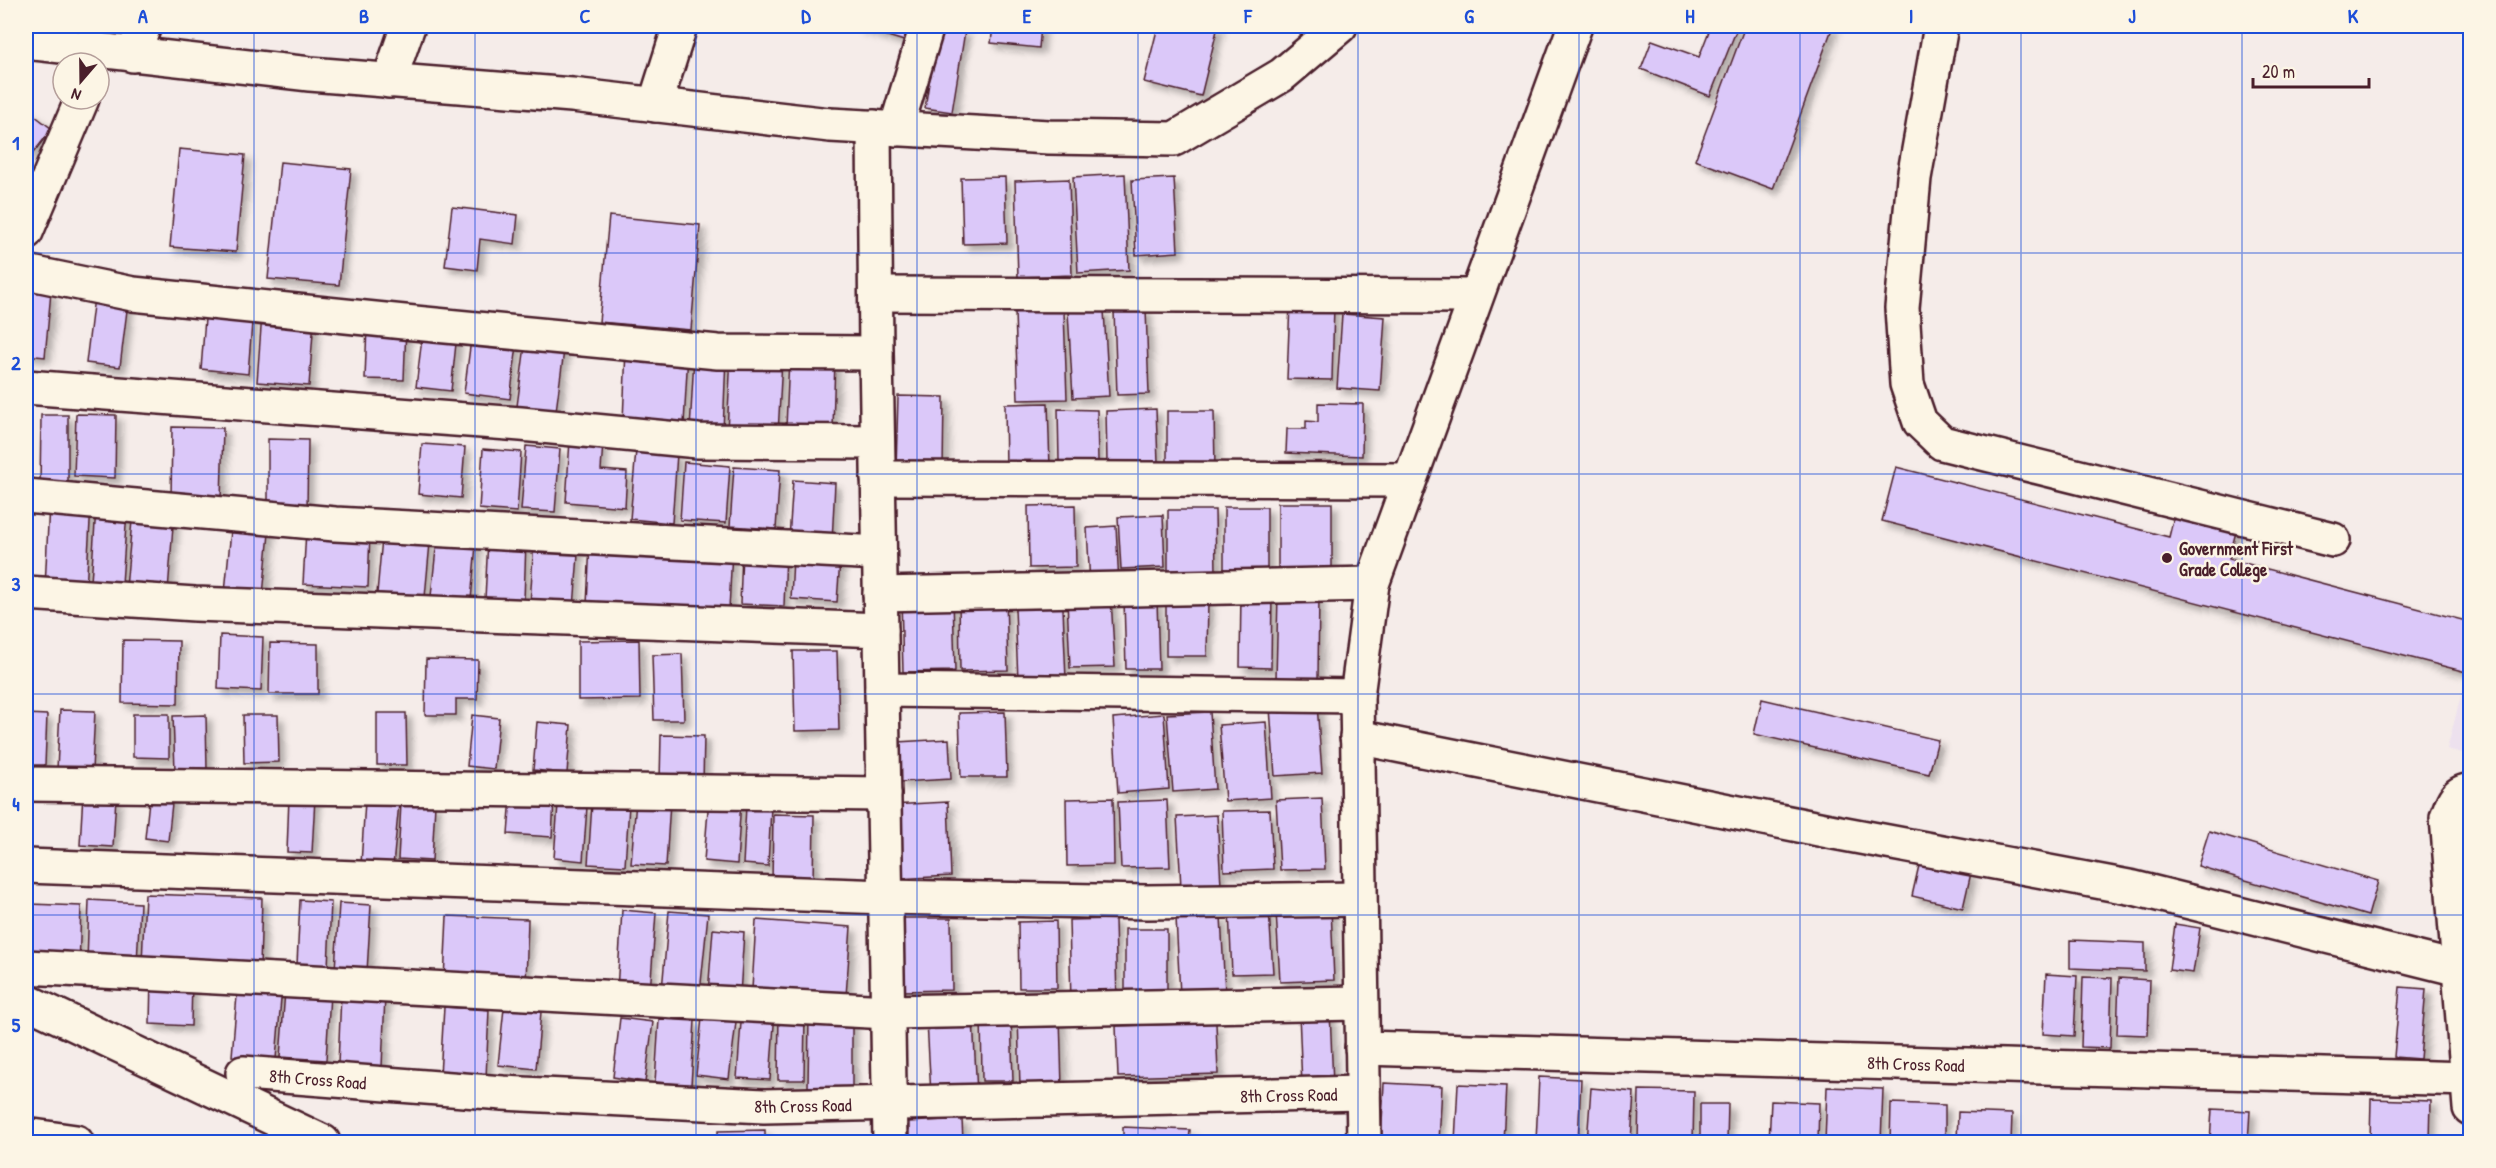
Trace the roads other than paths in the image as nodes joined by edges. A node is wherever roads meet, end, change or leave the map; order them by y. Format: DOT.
graph roads {
  1 [pos="27,26"];
  2 [pos="408,26"];
  3 [pos="680,26"];
  4 [pos="927,26"];
  5 [pos="1340,26"];
  6 [pos="1575,26"];
  7 [pos="1941,26"];
  8 [pos="26,30"];
  9 [pos="26,42"];
  10 [pos="119,49"];
  11 [pos="389,81"];
  12 [pos="655,105"];
  13 [pos="77,111"];
  14 [pos="885,128"];
  15 [pos="26,232"];
  16 [pos="26,272"];
  17 [pos="876,294"];
  18 [pos="1476,296"];
  19 [pos="876,353"];
  20 [pos="26,387"];
  21 [pos="878,442"];
  22 [pos="878,478"];
  23 [pos="1409,480"];
  24 [pos="26,496"];
  25 [pos="2333,540"];
  26 [pos="879,553"];
  27 [pos="1372,584"];
  28 [pos="26,593"];
  29 [pos="880,594"];
  30 [pos="881,630"];
  31 [pos="882,690"];
  32 [pos="1357,696"];
  33 [pos="1357,737"];
  34 [pos="26,784"];
  35 [pos="2470,791"];
  36 [pos="884,794"];
  37 [pos="26,866"];
  38 [pos="886,897"];
  39 [pos="1359,899"];
  40 [pos="26,967"];
  41 [pos="2459,969"];
  42 [pos="26,1001"];
  43 [pos="1360,1003"];
  44 [pos="888,1012"];
  45 [pos="1362,1048"];
  46 [pos="243,1073"];
  47 [pos="2470,1089"];
  48 [pos="1363,1093"];
  49 [pos="889,1102"];
  50 [pos="26,1135"];
  51 [pos="75,1143"];
  52 [pos="323,1143"];
  53 [pos="890,1143"];
  54 [pos="1364,1143"];
  1 -- 8 [label="street"];
  2 -- 11 [label="street"];
  3 -- 12 [label="street"];
  4 -- 14 [label="street"];
  5 -- 14 [label="street"];
  6 -- 18 [label="street"];
  7 -- 25 [label="street"];
  9 -- 10 [label="street"];
  10 -- 11 [label="street"];
  11 -- 12 [label="street"];
  12 -- 14 [label="street"];
  13 -- 15 [label="street"];
  14 -- 17 [label="street"];
  16 -- 19 [label="street"];
  17 -- 18 [label="street"];
  17 -- 19 [label="street"];
  18 -- 23 [label="street"];
  19 -- 21 [label="street"];
  20 -- 21 [label="street"];
  21 -- 22 [label="street"];
  22 -- 23 [label="street"];
  22 -- 26 [label="street"];
  23 -- 27 [label="street"];
  24 -- 26 [label="street"];
  26 -- 29 [label="street"];
  27 -- 29 [label="street"];
  27 -- 32 [label="street"];
  28 -- 30 [label="street"];
  29 -- 30 [label="street"];
  30 -- 31 [label="street"];
  31 -- 32 [label="street"];
  31 -- 36 [label="street"];
  32 -- 33 [label="street"];
  33 -- 39 [label="street"];
  33 -- 41 [label="street"];
  34 -- 36 [label="street"];
  35 -- 41 [label="street"];
  36 -- 38 [label="street"];
  37 -- 38 [label="street"];
  38 -- 39 [label="street"];
  38 -- 44 [label="street"];
  39 -- 43 [label="street"];
  40 -- 44 [label="street"];
  41 -- 47 [label="street"];
  42 -- 52 [label="street"];
  43 -- 44 [label="street"];
  43 -- 45 [label="street"];
  44 -- 49 [label="street"];
  45 -- 47 [label="street, 8th Cross Road"];
  45 -- 48 [label="street"];
  46 -- 49 [label="street, 8th Cross Road"];
  48 -- 49 [label="street, 8th Cross Road"];
  48 -- 54 [label="street"];
  49 -- 53 [label="street"];
  50 -- 51 [label="street"];
}
